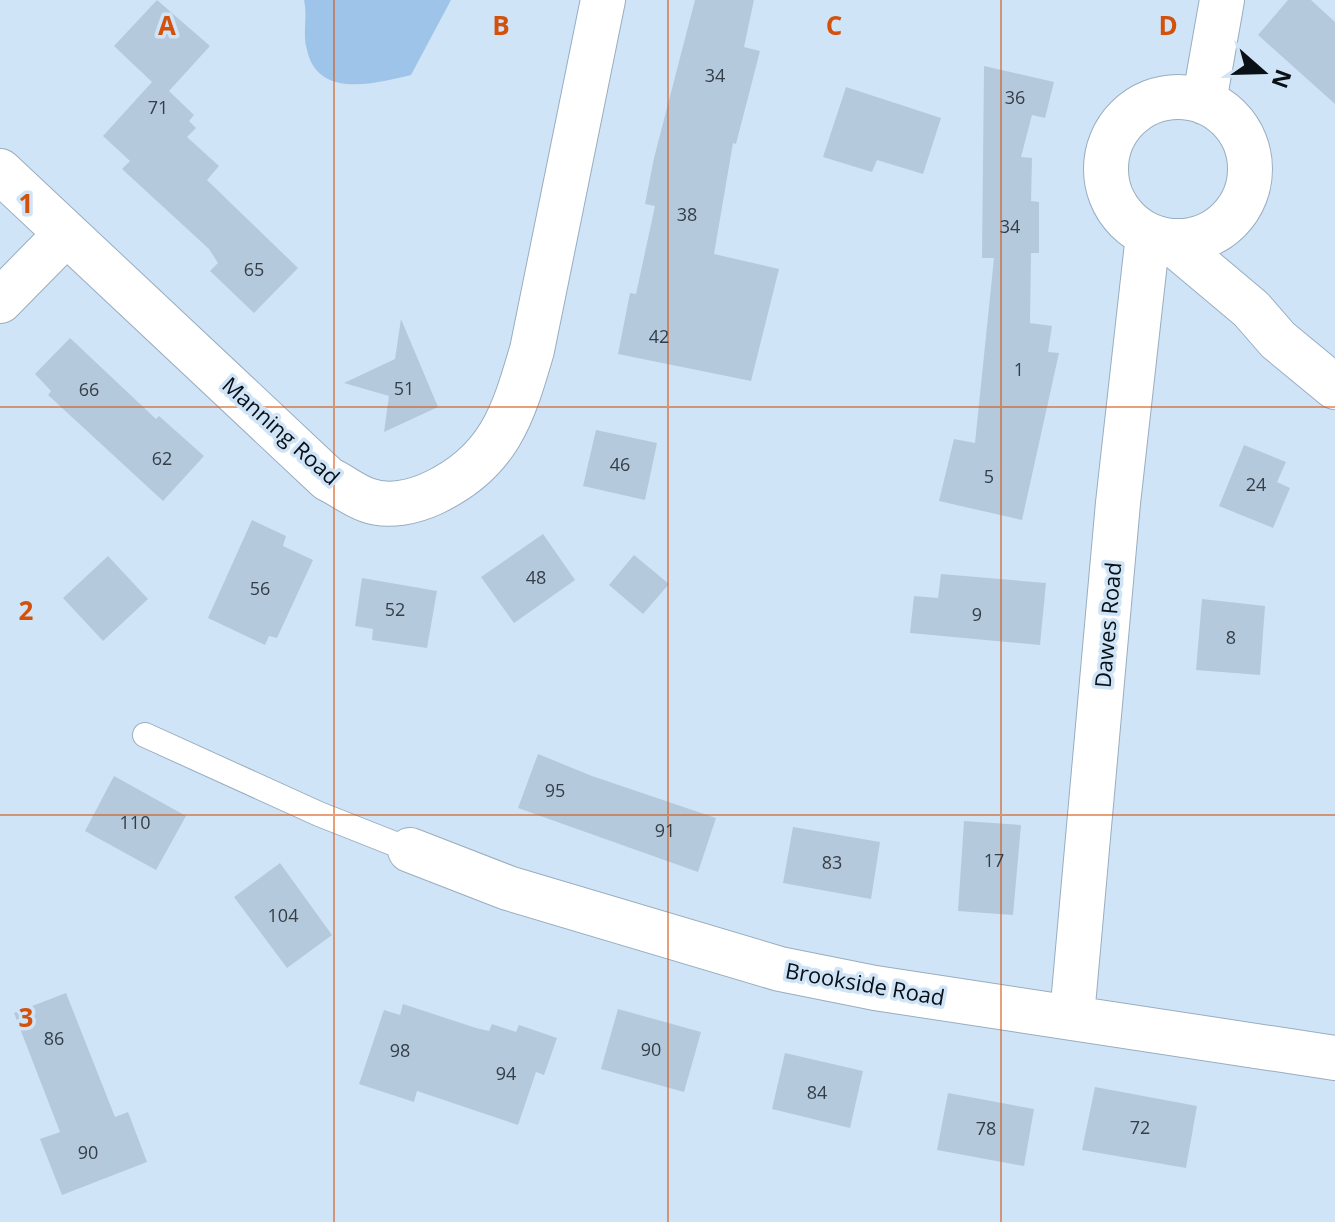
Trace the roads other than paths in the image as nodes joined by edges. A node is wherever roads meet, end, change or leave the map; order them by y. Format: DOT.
graph roads {
  1 [pos="603,0"];
  2 [pos="1222,0"];
  3 [pos="1204,102"];
  4 [pos="0,171"];
  5 [pos="66,234"];
  6 [pos="1159,238"];
  7 [pos="0,301"];
  8 [pos="1335,387"];
  9 [pos="145,735"];
  10 [pos="410,850"];
  11 [pos="1072,1016"];
  12 [pos="1335,1058"];
  1 -- 5 [label="street, Manning Road"];
  2 -- 3 [label="street"];
  3 -- 6 [label="street"];
  3 -- 6 [label="street"];
  4 -- 5 [label="street, Manning Road"];
  5 -- 7 [label="street"];
  6 -- 8 [label="street"];
  6 -- 11 [label="street, Dawes Road"];
  9 -- 10 [label="lane"];
  10 -- 11 [label="street, Brookside Road"];
  11 -- 12 [label="street, Brookside Road"];
}
